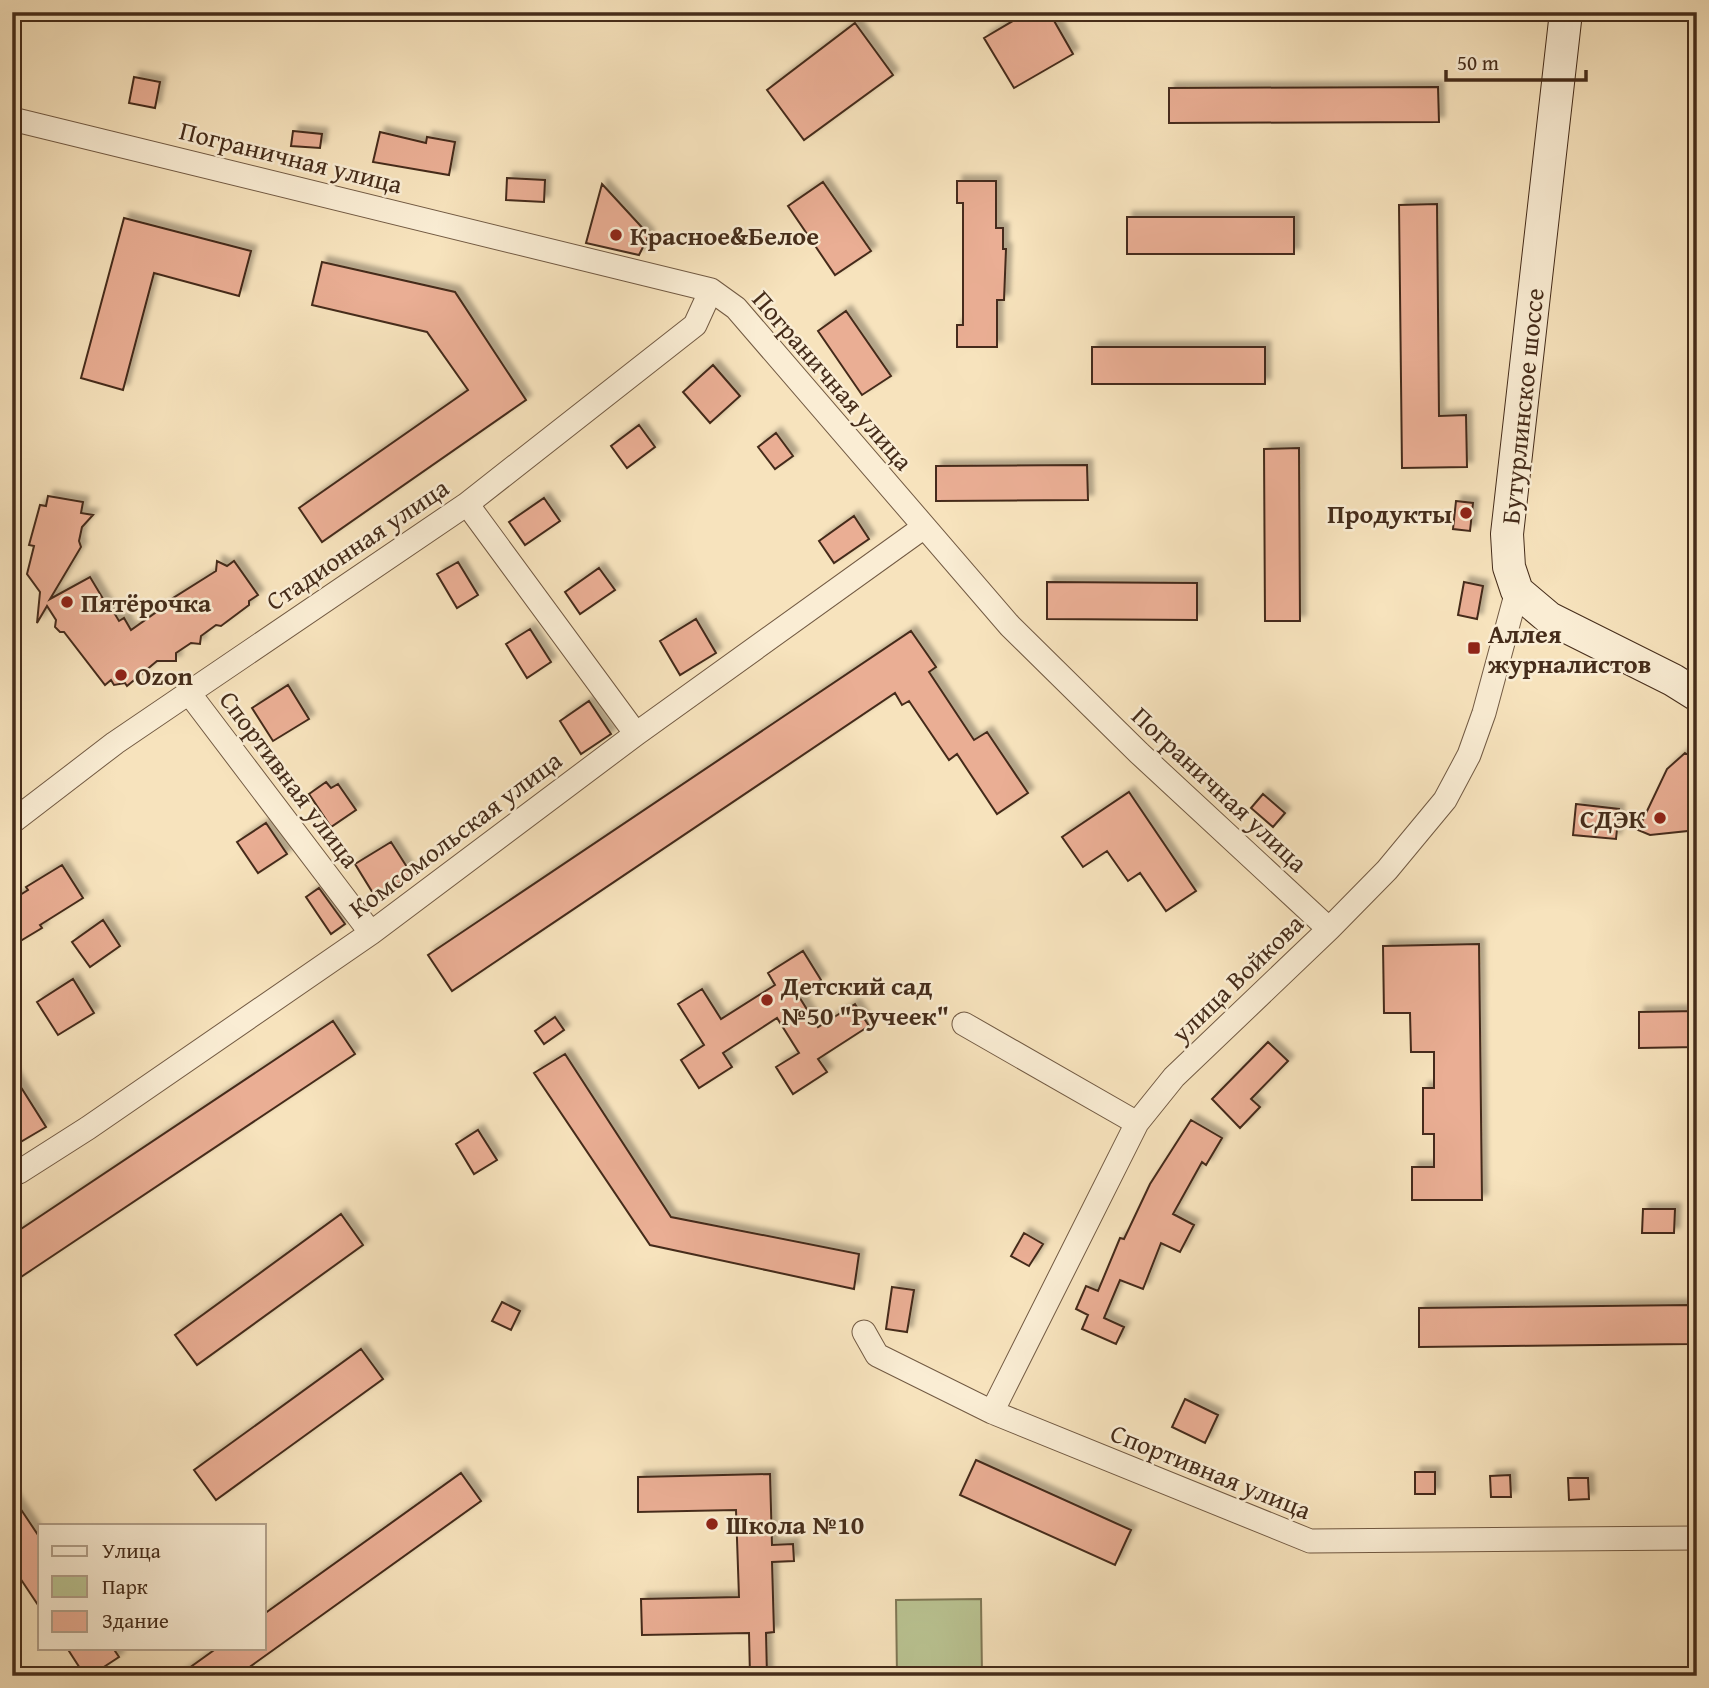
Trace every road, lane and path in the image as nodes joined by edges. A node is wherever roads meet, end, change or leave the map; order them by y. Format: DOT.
graph roads {
  1 [pos="1566,12"];
  2 [pos="12,119"];
  3 [pos="711,290"];
  4 [pos="467,504"];
  5 [pos="924,527"];
  6 [pos="1517,591"];
  7 [pos="189,693"];
  8 [pos="1697,695"];
  9 [pos="636,734"];
  10 [pos="12,822"];
  11 [pos="1329,929"];
  12 [pos="371,933"];
  13 [pos="964,1024"];
  14 [pos="1137,1123"];
  15 [pos="12,1174"];
  16 [pos="863,1332"];
  17 [pos="992,1412"];
  18 [pos="1697,1538"];
  1 -- 6 [label="main road, Бутурлинское шоссе"];
  2 -- 3 [label="street, Пограничная улица"];
  3 -- 4 [label="street, Стадионная улица"];
  3 -- 5 [label="street, Пограничная улица"];
  4 -- 7 [label="street, Стадионная улица"];
  4 -- 9 [label="street"];
  5 -- 9 [label="street, Комсомольская улица"];
  5 -- 11 [label="street, Пограничная улица"];
  6 -- 8 [label="main road"];
  6 -- 11 [label="street, улица Войкова"];
  7 -- 10 [label="street, Стадионная улица"];
  7 -- 12 [label="street, Спортивная улица"];
  9 -- 12 [label="street, Комсомольская улица"];
  11 -- 14 [label="street, улица Войкова"];
  12 -- 15 [label="street, Комсомольская улица"];
  13 -- 14 [label="street"];
  14 -- 17 [label="street, улица Войкова"];
  16 -- 17 [label="street, Спортивная улица"];
  17 -- 18 [label="street, Спортивная улица"];
}
